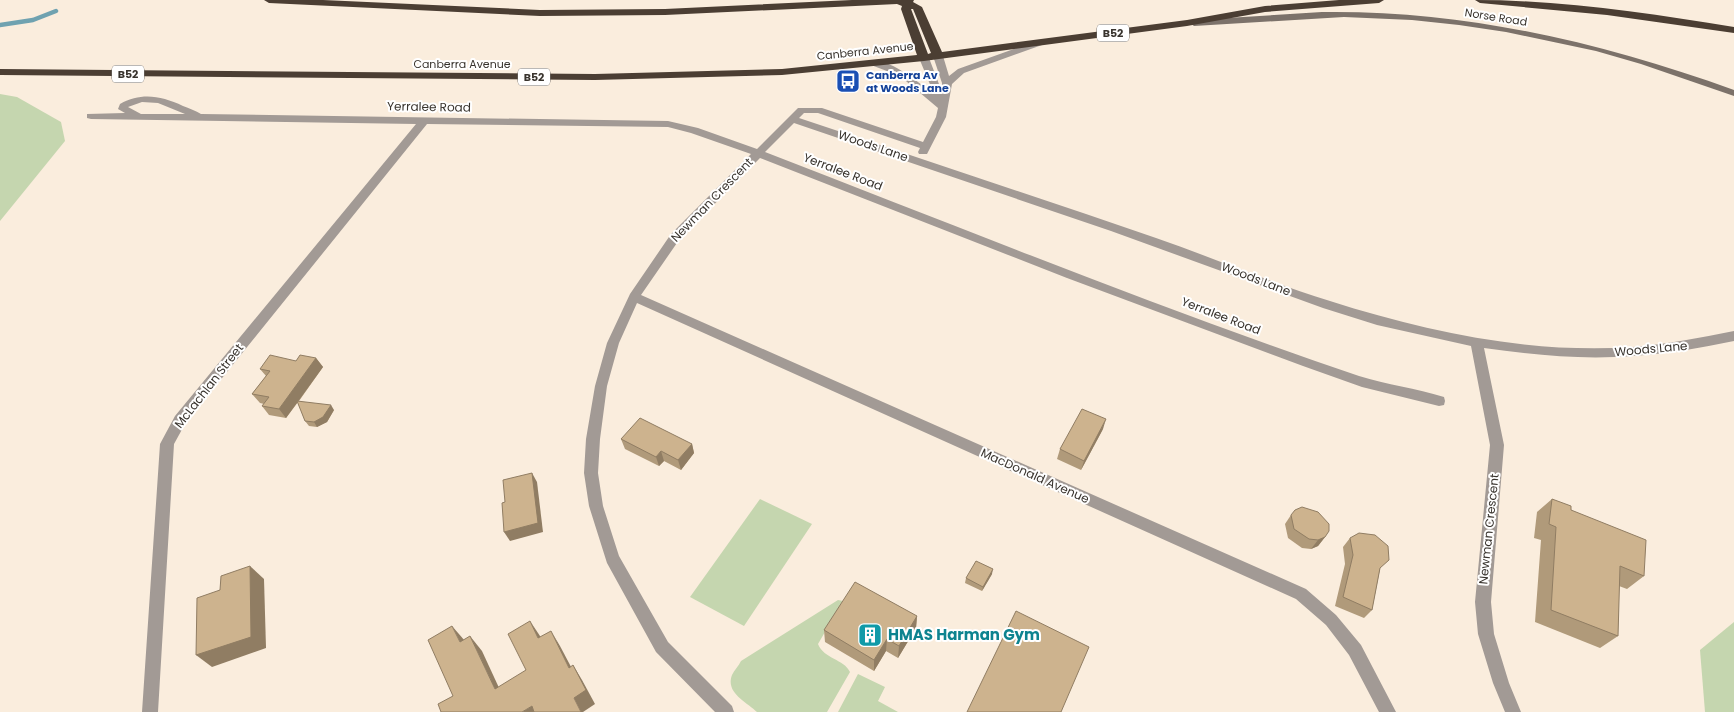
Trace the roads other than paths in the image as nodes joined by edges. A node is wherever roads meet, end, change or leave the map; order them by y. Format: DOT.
graph roads {
  1 [pos="269,0"];
  2 [pos="733,0"];
  3 [pos="1379,0"];
  4 [pos="1480,0"];
  5 [pos="908,1"];
  6 [pos="469,10"];
  7 [pos="1187,23"];
  8 [pos="1734,30"];
  9 [pos="1039,43"];
  10 [pos="938,56"];
  11 [pos="924,58"];
  12 [pos="874,64"];
  13 [pos="0,72"];
  14 [pos="947,82"];
  15 [pos="1734,93"];
  16 [pos="944,105"];
  17 [pos="91,116"];
  18 [pos="144,117"];
  19 [pos="210,118"];
  20 [pos="793,119"];
  21 [pos="424,121"];
  22 [pos="926,147"];
  23 [pos="758,153"];
  24 [pos="918,161"];
  25 [pos="634,297"];
  26 [pos="1734,336"];
  27 [pos="1477,343"];
  28 [pos="1439,401"];
  29 [pos="150,712"];
  30 [pos="726,712"];
  31 [pos="1388,712"];
  32 [pos="1514,712"];
  1 -- 6 [label="highway"];
  2 -- 6 [label="highway"];
  3 -- 7 [label="highway, Canberra Avenue / B52"];
  4 -- 8 [label="highway"];
  5 -- 6 [label="highway"];
  5 -- 10 [label="highway"];
  5 -- 11 [label="highway"];
  7 -- 9 [label="highway, Canberra Avenue / B52"];
  7 -- 15 [label="main road, Norse Road"];
  9 -- 10 [label="highway, Canberra Avenue / B52"];
  9 -- 14 [label="street"];
  10 -- 11 [label="highway, Canberra Avenue / B52"];
  10 -- 14 [label="street"];
  11 -- 12 [label="highway, Canberra Avenue / B52"];
  11 -- 16 [label="street, Canberra Avenue"];
  12 -- 13 [label="highway, Canberra Avenue / B52"];
  12 -- 16 [label="street"];
  14 -- 16 [label="street"];
  16 -- 22 [label="street"];
  17 -- 18 [label="street, Yerralee Road"];
  18 -- 19 [label="street, Yerralee Road"];
  18 -- 19 [label="street, Yerralee Road"];
  19 -- 21 [label="street, Yerralee Road"];
  20 -- 22 [label="street, Newman Crescent"];
  20 -- 23 [label="street, Newman Crescent"];
  20 -- 24 [label="street, Woods Lane"];
  21 -- 23 [label="street, Yerralee Road"];
  21 -- 29 [label="street, McLachlan Street"];
  22 -- 24 [label="street"];
  23 -- 25 [label="street, Newman Crescent"];
  23 -- 28 [label="street, Yerralee Road"];
  24 -- 27 [label="street, Woods Lane"];
  25 -- 30 [label="street, Newman Crescent"];
  25 -- 31 [label="street, MacDonald Avenue"];
  26 -- 27 [label="street, Woods Lane"];
  27 -- 32 [label="street, Newman Crescent"];
}
